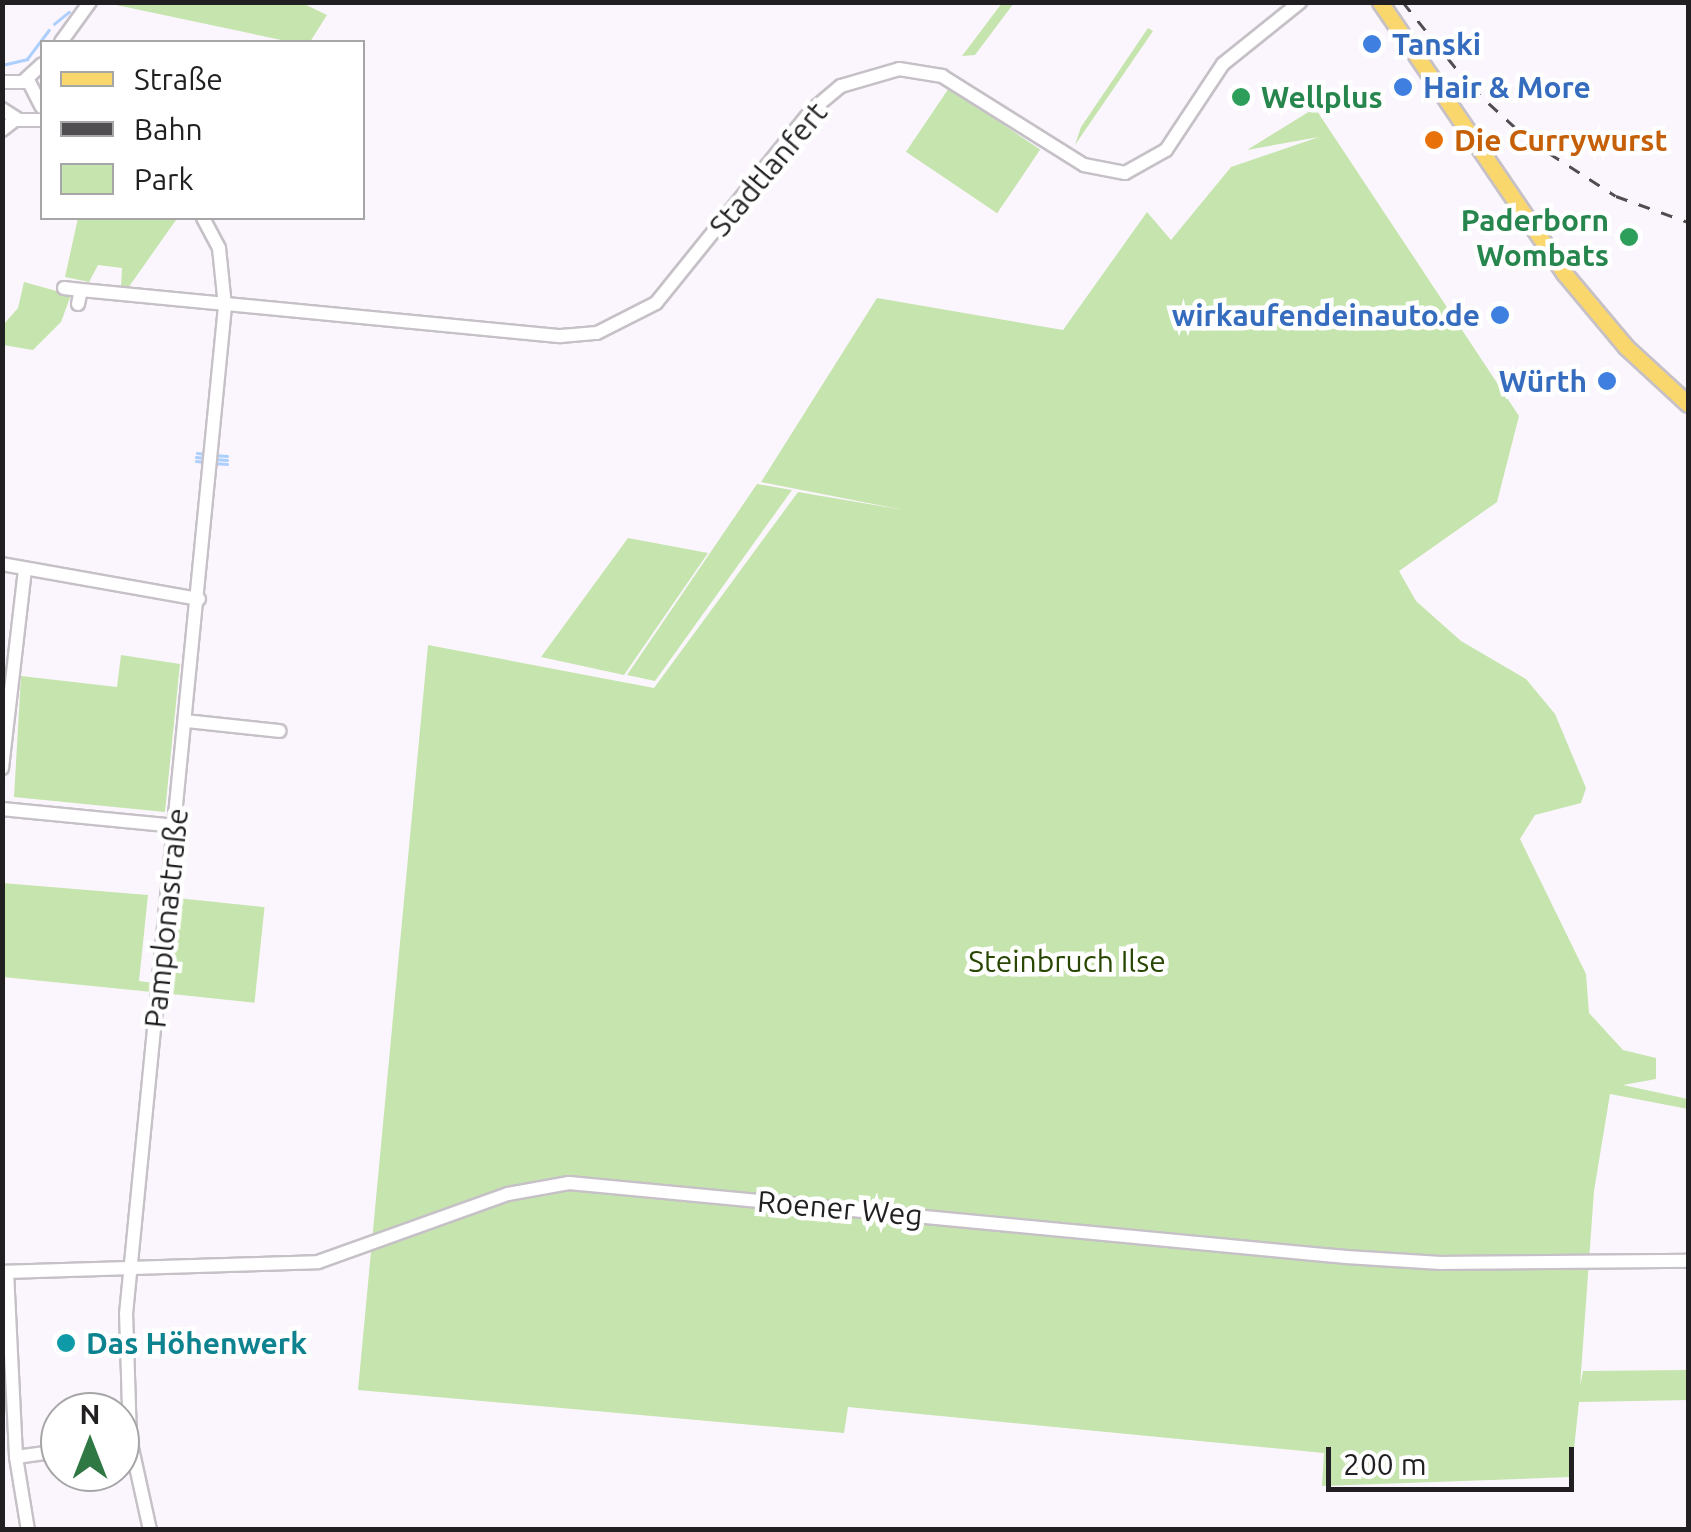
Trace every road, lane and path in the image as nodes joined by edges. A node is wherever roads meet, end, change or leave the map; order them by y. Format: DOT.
graph roads {
  1 [pos="90,2"];
  2 [pos="1300,2"];
  3 [pos="1380,2"];
  4 [pos="62,40"];
  5 [pos="40,65"];
  6 [pos="11,83"];
  7 [pos="40,99"];
  8 [pos="2,109"];
  9 [pos="30,119"];
  10 [pos="2,130"];
  11 [pos="203,220"];
  12 [pos="64,288"];
  13 [pos="225,306"];
  14 [pos="1688,404"];
  15 [pos="2,564"];
  16 [pos="25,568"];
  17 [pos="199,600"];
  18 [pos="186,721"];
  19 [pos="279,731"];
  20 [pos="2,768"];
  21 [pos="2,809"];
  22 [pos="175,826"];
  23 [pos="1688,1261"];
  24 [pos="128,1270"];
  25 [pos="5,1272"];
  26 [pos="126,1392"];
  27 [pos="40,1454"];
  28 [pos="16,1457"];
  29 [pos="139,1492"];
  30 [pos="28,1530"];
  31 [pos="150,1530"];
  1 -- 4 [label="street"];
  2 -- 13 [label="street, Stadtlanfert"];
  3 -- 14 [label="main road"];
  5 -- 6 [label="street"];
  6 -- 7 [label="street"];
  7 -- 9 [label="street"];
  8 -- 9 [label="street"];
  9 -- 10 [label="street"];
  11 -- 13 [label="street, Pamplonastraße"];
  12 -- 13 [label="street"];
  13 -- 17 [label="street, Pamplonastraße"];
  15 -- 16 [label="street"];
  16 -- 17 [label="street"];
  16 -- 20 [label="street"];
  17 -- 18 [label="street, Pamplonastraße"];
  18 -- 19 [label="street"];
  18 -- 22 [label="street, Pamplonastraße"];
  21 -- 22 [label="street"];
  22 -- 24 [label="street, Pamplonastraße"];
  23 -- 24 [label="street, Roener Weg"];
  24 -- 25 [label="street, Roener Weg"];
  24 -- 26 [label="street, Pamplonastraße"];
  25 -- 28 [label="street"];
  27 -- 28 [label="street"];
  28 -- 30 [label="street"];
  29 -- 31 [label="street, Pamplonastraße"];
}
